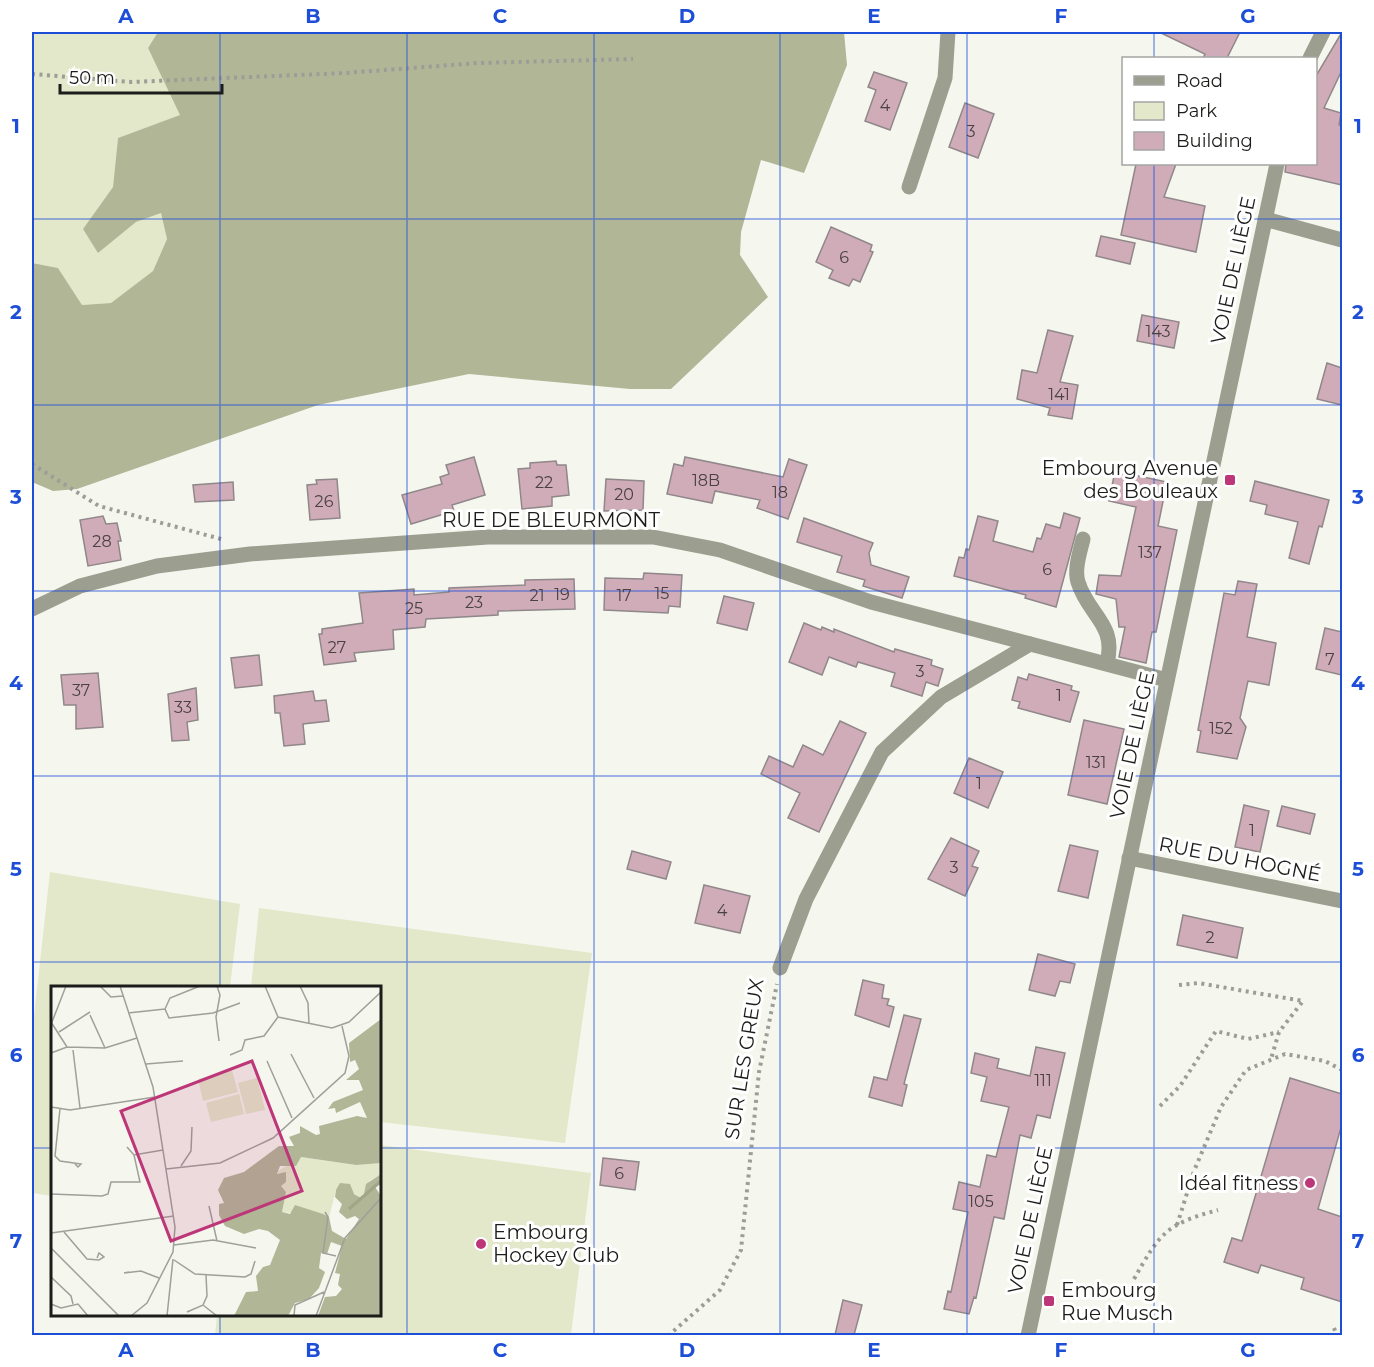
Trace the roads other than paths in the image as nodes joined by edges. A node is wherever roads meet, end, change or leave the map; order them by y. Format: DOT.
graph roads {
  1 [pos="948,32"];
  2 [pos="1323,32"];
  3 [pos="1310,57"];
  4 [pos="1277,165"];
  5 [pos="909,188"];
  6 [pos="1265,219"];
  7 [pos="1342,240"];
  8 [pos="1083,539"];
  9 [pos="32,609"];
  10 [pos="1030,644"];
  11 [pos="1107,663"];
  12 [pos="1167,680"];
  13 [pos="1129,858"];
  14 [pos="1342,901"];
  15 [pos="780,968"];
  16 [pos="1028,1335"];
  1 -- 5 [label="street"];
  2 -- 3 [label="street"];
  4 -- 6 [label="street, VOIE DE LIÈGE"];
  6 -- 7 [label="street"];
  6 -- 12 [label="street, VOIE DE LIÈGE"];
  8 -- 11 [label="street"];
  9 -- 10 [label="street, RUE DE BLEURMONT"];
  10 -- 11 [label="street, RUE DE BLEURMONT"];
  10 -- 15 [label="street, SUR LES GREUX"];
  11 -- 12 [label="street, RUE DE BLEURMONT"];
  12 -- 13 [label="street, VOIE DE LIÈGE"];
  13 -- 14 [label="street, RUE DU HOGNÉ"];
  13 -- 16 [label="street, VOIE DE LIÈGE"];
}
